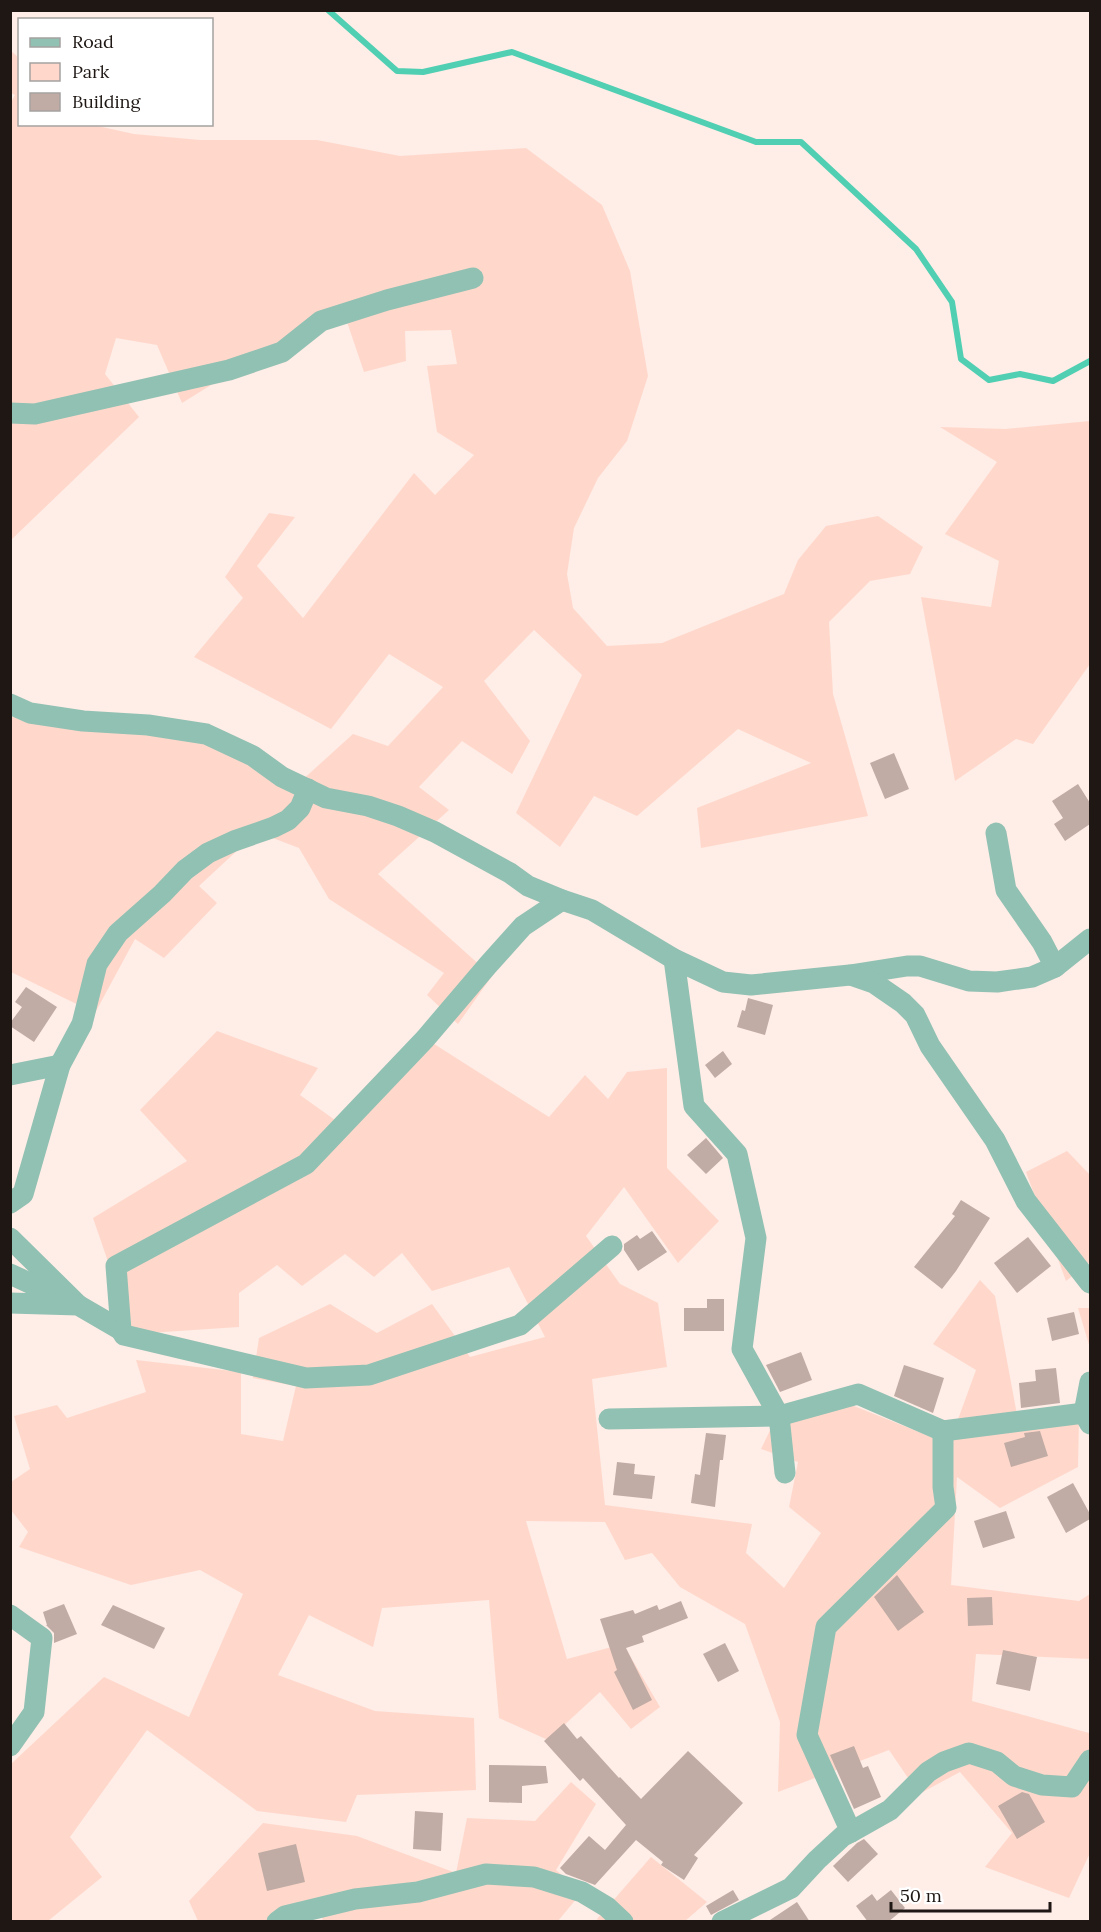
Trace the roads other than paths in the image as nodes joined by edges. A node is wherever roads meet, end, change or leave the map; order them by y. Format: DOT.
graph roads {
  1 [pos="473,278"];
  2 [pos="10,413"];
  3 [pos="10,704"];
  4 [pos="20,716"];
  5 [pos="308,789"];
  6 [pos="996,833"];
  7 [pos="562,900"];
  8 [pos="1090,939"];
  9 [pos="674,959"];
  10 [pos="1055,967"];
  11 [pos="850,975"];
  12 [pos="60,1065"];
  13 [pos="10,1075"];
  14 [pos="10,1203"];
  15 [pos="10,1238"];
  16 [pos="612,1246"];
  17 [pos="10,1274"];
  18 [pos="1090,1283"];
  19 [pos="10,1304"];
  20 [pos="78,1305"];
  21 [pos="121,1330"];
  22 [pos="1090,1382"];
  23 [pos="779,1416"];
  24 [pos="1087,1418"];
  25 [pos="609,1419"];
  26 [pos="943,1431"];
  27 [pos="785,1473"];
  28 [pos="10,1615"];
  29 [pos="10,1746"];
  30 [pos="1090,1760"];
  31 [pos="851,1832"];
  32 [pos="277,1922"];
  33 [pos="623,1922"];
  34 [pos="722,1922"];
  1 -- 2 [label="street"];
  3 -- 4 [label="street"];
  4 -- 5 [label="street"];
  5 -- 7 [label="street"];
  5 -- 12 [label="street"];
  6 -- 10 [label="street"];
  7 -- 9 [label="street"];
  7 -- 21 [label="street"];
  8 -- 10 [label="street"];
  9 -- 11 [label="street"];
  9 -- 23 [label="street"];
  10 -- 11 [label="street"];
  11 -- 18 [label="street"];
  12 -- 13 [label="street"];
  12 -- 14 [label="street"];
  15 -- 20 [label="street"];
  16 -- 21 [label="street"];
  17 -- 20 [label="street"];
  19 -- 20 [label="street"];
  20 -- 21 [label="street"];
  22 -- 24 [label="street"];
  23 -- 25 [label="street"];
  23 -- 26 [label="street"];
  23 -- 27 [label="street"];
  24 -- 26 [label="street"];
  26 -- 31 [label="street"];
  28 -- 29 [label="street"];
  30 -- 31 [label="street"];
  31 -- 34 [label="street"];
  32 -- 33 [label="street"];
}
